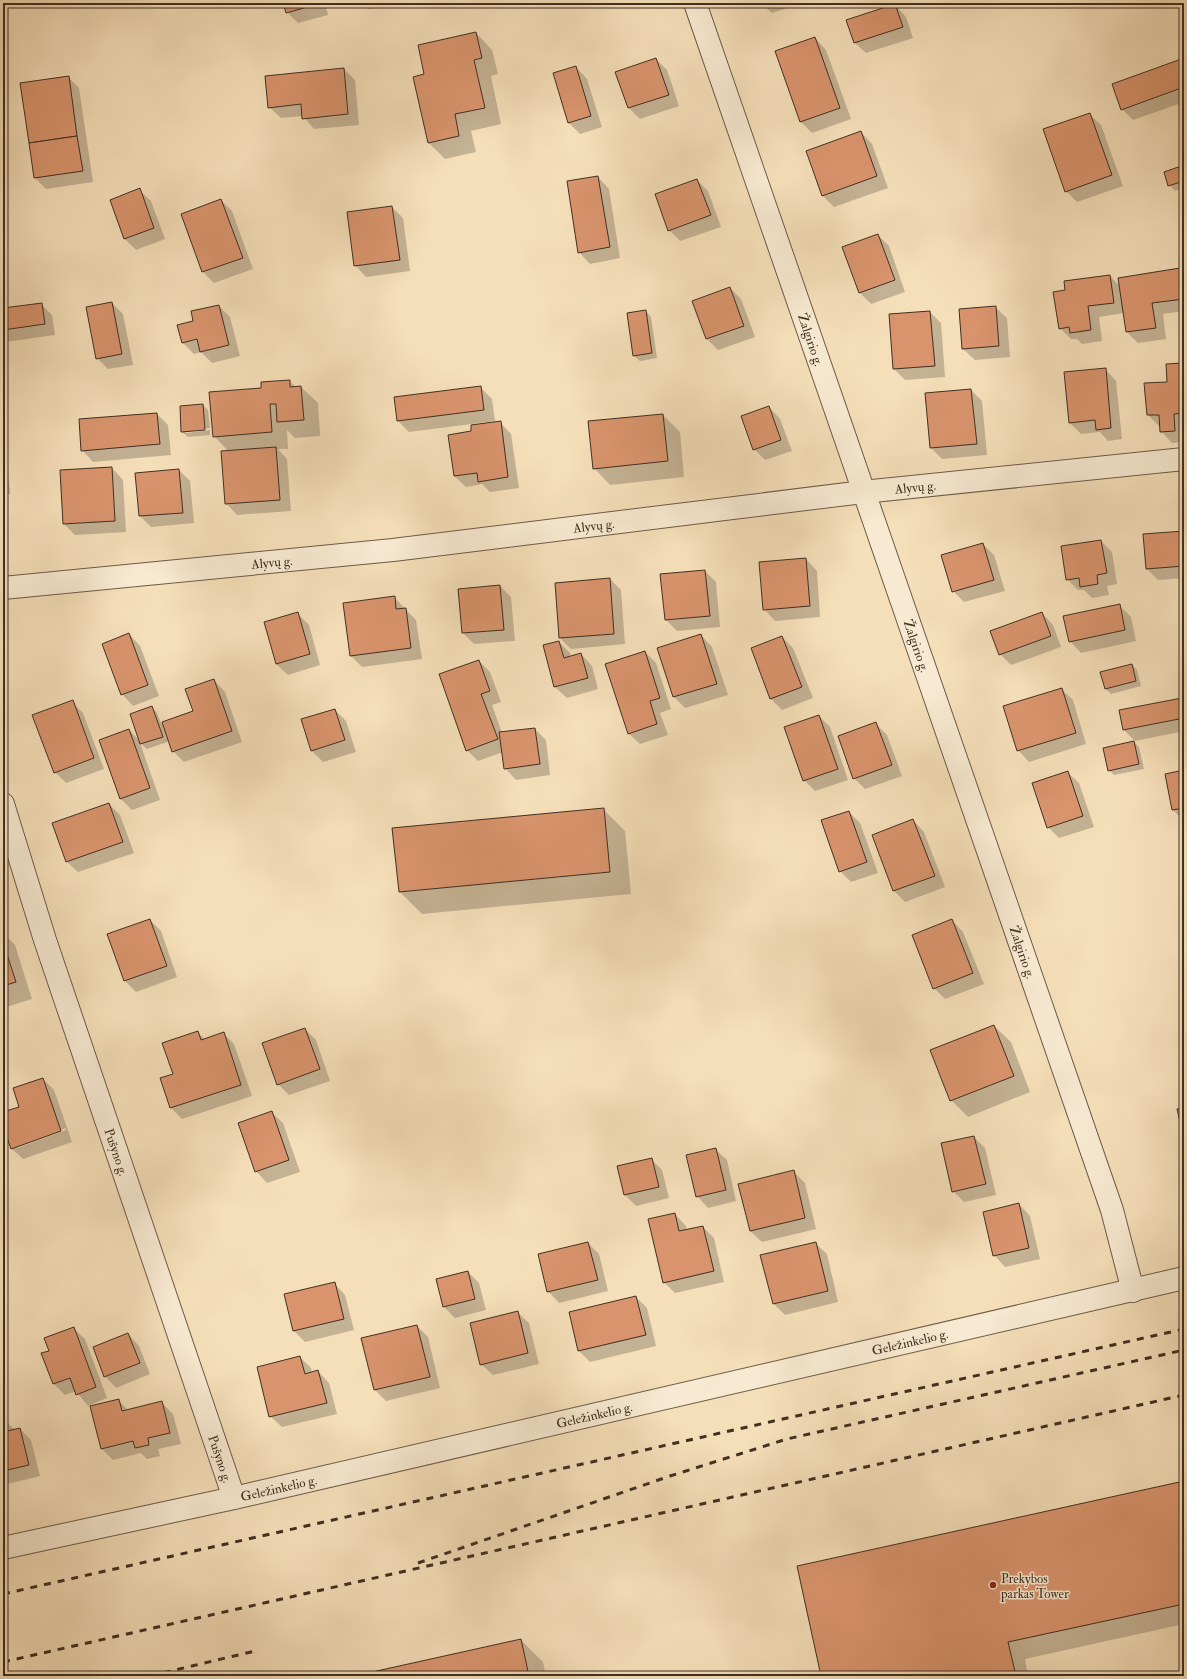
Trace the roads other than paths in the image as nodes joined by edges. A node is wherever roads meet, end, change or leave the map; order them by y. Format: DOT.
graph roads {
  1 [pos="695,3"];
  2 [pos="1184,458"];
  3 [pos="863,492"];
  4 [pos="3,588"];
  5 [pos="3,804"];
  6 [pos="1184,1278"];
  7 [pos="1133,1290"];
  8 [pos="234,1498"];
  9 [pos="3,1548"];
  1 -- 3 [label="street, Žalgirio g."];
  2 -- 3 [label="street, Alyvų g."];
  3 -- 4 [label="street, Alyvų g."];
  3 -- 7 [label="street, Žalgirio g."];
  5 -- 8 [label="street, Pušyno g."];
  6 -- 7 [label="street, Geležinkelio g."];
  7 -- 8 [label="street, Geležinkelio g."];
  8 -- 9 [label="street, Geležinkelio g."];
}
